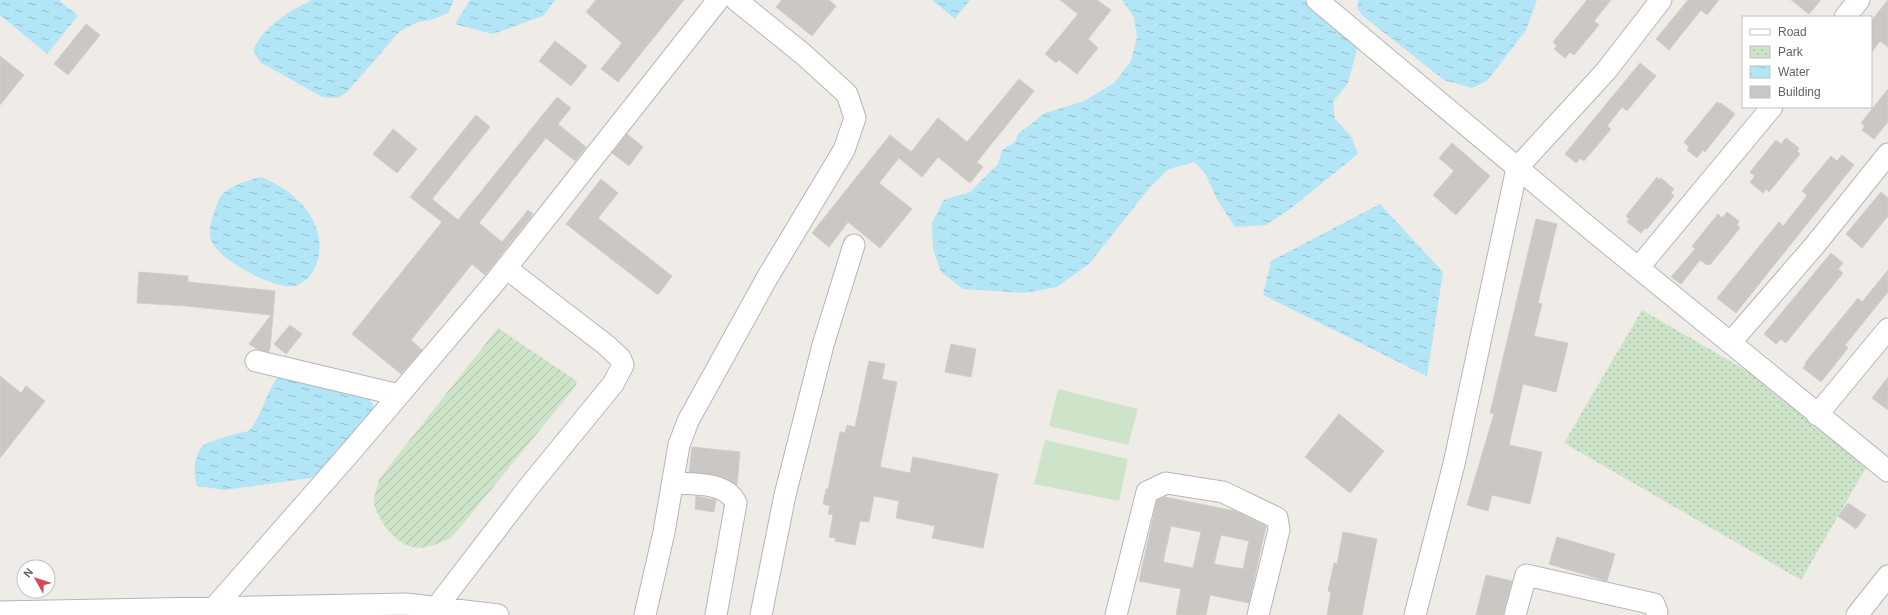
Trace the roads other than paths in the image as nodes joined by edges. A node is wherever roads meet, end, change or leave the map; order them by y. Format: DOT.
graph roads {
  1 [pos="718,0"];
  2 [pos="736,0"];
  3 [pos="1317,0"];
  4 [pos="1661,0"];
  5 [pos="1859,0"];
  6 [pos="1847,16"];
  7 [pos="1771,108"];
  8 [pos="1888,154"];
  9 [pos="1517,168"];
  10 [pos="854,245"];
  11 [pos="506,268"];
  12 [pos="1639,268"];
  13 [pos="1888,329"];
  14 [pos="1731,342"];
  15 [pos="256,360"];
  16 [pos="399,395"];
  17 [pos="1817,415"];
  18 [pos="1888,471"];
  19 [pos="673,483"];
  20 [pos="1888,576"];
  21 [pos="436,608"];
  22 [pos="227,610"];
  23 [pos="373,610"];
  24 [pos="0,612"];
  25 [pos="118,612"];
  26 [pos="1657,612"];
  27 [pos="498,615"];
  28 [pos="645,615"];
  29 [pos="716,615"];
  30 [pos="761,615"];
  31 [pos="1116,615"];
  32 [pos="1258,615"];
  33 [pos="1415,615"];
  34 [pos="1516,615"];
  35 [pos="1857,615"];
  1 -- 11 [label="street"];
  2 -- 19 [label="street"];
  3 -- 9 [label="street"];
  4 -- 9 [label="street"];
  5 -- 6 [label="street"];
  7 -- 12 [label="street"];
  8 -- 14 [label="street"];
  9 -- 12 [label="street"];
  9 -- 33 [label="street"];
  10 -- 30 [label="street"];
  11 -- 16 [label="street"];
  11 -- 21 [label="street"];
  12 -- 14 [label="street"];
  13 -- 17 [label="street"];
  14 -- 17 [label="street"];
  15 -- 16 [label="street"];
  16 -- 22 [label="street"];
  17 -- 18 [label="street"];
  19 -- 28 [label="street"];
  19 -- 29 [label="street"];
  20 -- 35 [label="street"];
  21 -- 23 [label="street"];
  21 -- 27 [label="street"];
  22 -- 23 [label="street"];
  22 -- 25 [label="street"];
  24 -- 25 [label="street"];
  26 -- 34 [label="street"];
  31 -- 32 [label="street"];
}
